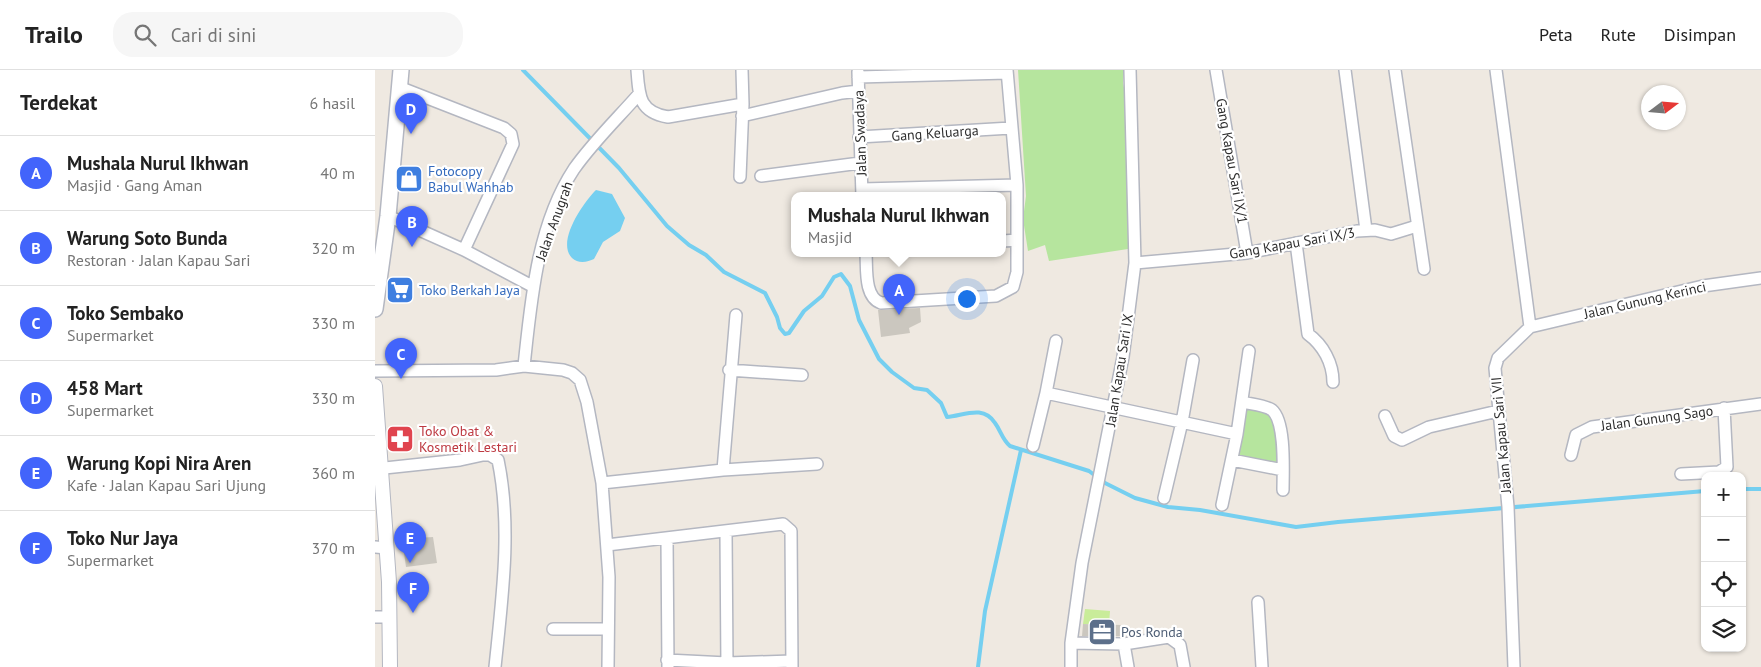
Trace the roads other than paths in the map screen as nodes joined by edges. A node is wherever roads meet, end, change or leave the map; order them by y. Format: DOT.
graph roads {
  1 [pos="401,70"];
  2 [pos="637,70"];
  3 [pos="741,70"];
  4 [pos="1130,70"];
  5 [pos="1216,70"];
  6 [pos="1345,70"];
  7 [pos="1395,70"];
  8 [pos="1496,70"];
  9 [pos="1007,71"];
  10 [pos="858,74"];
  11 [pos="399,87"];
  12 [pos="859,91"];
  13 [pos="639,94"];
  14 [pos="743,110"];
  15 [pos="1011,128"];
  16 [pos="859,137"];
  17 [pos="860,163"];
  18 [pos="761,176"];
  19 [pos="740,177"];
  20 [pos="1017,185"];
  21 [pos="862,192"];
  22 [pos="881,192"];
  23 [pos="388,216"];
  24 [pos="1417,226"];
  25 [pos="1366,230"];
  26 [pos="1017,240"];
  27 [pos="1006,241"];
  28 [pos="1296,243"];
  29 [pos="463,250"];
  30 [pos="1247,253"];
  31 [pos="866,257"];
  32 [pos="1135,262"];
  33 [pos="1424,269"];
  34 [pos="1761,278"];
  35 [pos="532,286"];
  36 [pos="375,309"];
  37 [pos="735,315"];
  38 [pos="1530,327"];
  39 [pos="1056,341"];
  40 [pos="1249,351"];
  41 [pos="1193,360"];
  42 [pos="524,366"];
  43 [pos="729,370"];
  44 [pos="375,371"];
  45 [pos="802,374"];
  46 [pos="1333,382"];
  47 [pos="375,386"];
  48 [pos="1046,393"];
  49 [pos="1242,402"];
  50 [pos="1761,404"];
  51 [pos="1724,408"];
  52 [pos="1114,409"];
  53 [pos="1498,411"];
  54 [pos="1385,416"];
  55 [pos="1182,422"];
  56 [pos="1237,434"];
  57 [pos="1033,446"];
  58 [pos="1571,455"];
  59 [pos="1232,460"];
  60 [pos="817,464"];
  61 [pos="378,469"];
  62 [pos="723,470"];
  63 [pos="1283,470"];
  64 [pos="1681,474"];
  65 [pos="602,483"];
  66 [pos="1283,490"];
  67 [pos="1164,498"];
  68 [pos="1221,505"];
  69 [pos="726,532"];
  70 [pos="667,539"];
  71 [pos="607,545"];
  72 [pos="381,548"];
  73 [pos="1258,602"];
  74 [pos="375,617"];
  75 [pos="390,618"];
  76 [pos="608,629"];
  77 [pos="553,630"];
  78 [pos="1071,643"];
  79 [pos="1124,644"];
  80 [pos="667,664"];
  81 [pos="792,664"];
  82 [pos="727,665"];
  83 [pos="393,666"];
  84 [pos="495,667"];
  85 [pos="608,667"];
  86 [pos="1071,667"];
  87 [pos="1128,667"];
  88 [pos="1184,667"];
  89 [pos="1262,667"];
  90 [pos="1514,667"];
  1 -- 11 [label="main road"];
  2 -- 13 [label="street"];
  3 -- 14 [label="street"];
  4 -- 32 [label="street, Jalan Kapau Sari IX"];
  5 -- 30 [label="street, Gang Kapau Sari IX/1"];
  6 -- 25 [label="street"];
  7 -- 24 [label="street"];
  8 -- 38 [label="street"];
  9 -- 10 [label="street"];
  9 -- 15 [label="street"];
  10 -- 12 [label="street, Jalan Swadaya"];
  11 -- 23 [label="main road"];
  11 -- 29 [label="street"];
  12 -- 14 [label="street"];
  12 -- 16 [label="street, Jalan Swadaya"];
  13 -- 14 [label="street"];
  13 -- 35 [label="street, Jalan Anugrah"];
  14 -- 19 [label="street"];
  15 -- 16 [label="street, Gang Keluarga"];
  15 -- 20 [label="street"];
  16 -- 17 [label="street, Jalan Swadaya"];
  17 -- 18 [label="street"];
  17 -- 21 [label="street, Jalan Swadaya"];
  20 -- 22 [label="street"];
  20 -- 26 [label="street"];
  23 -- 29 [label="street"];
  23 -- 36 [label="main road"];
  24 -- 25 [label="street, Gang Kapau Sari IX/3"];
  24 -- 33 [label="street"];
  25 -- 28 [label="street, Gang Kapau Sari IX/3"];
  26 -- 27 [label="street"];
  26 -- 31 [label="street"];
  28 -- 30 [label="street, Gang Kapau Sari IX/3"];
  28 -- 46 [label="street"];
  29 -- 35 [label="street"];
  30 -- 32 [label="street, Gang Kapau Sari IX/3"];
  32 -- 52 [label="street, Jalan Kapau Sari IX"];
  34 -- 38 [label="street, Jalan Gunung Kerinci"];
  35 -- 42 [label="street, Jalan Anugrah"];
  37 -- 43 [label="street"];
  38 -- 53 [label="street, Jalan Kapau Sari VII"];
  39 -- 48 [label="street"];
  40 -- 49 [label="street"];
  41 -- 55 [label="street"];
  42 -- 44 [label="street"];
  42 -- 65 [label="street"];
  43 -- 45 [label="street"];
  43 -- 62 [label="street"];
  47 -- 61 [label="street"];
  48 -- 52 [label="street"];
  48 -- 57 [label="street"];
  49 -- 56 [label="street"];
  49 -- 63 [label="street"];
  50 -- 51 [label="street, Jalan Gunung Sago"];
  51 -- 58 [label="street, Jalan Gunung Sago"];
  51 -- 64 [label="street"];
  52 -- 55 [label="street"];
  52 -- 78 [label="street, Jalan Kapau Sari IX"];
  53 -- 54 [label="street"];
  53 -- 90 [label="street, Jalan Kapau Sari VII"];
  55 -- 56 [label="street"];
  55 -- 67 [label="street"];
  56 -- 59 [label="street"];
  59 -- 63 [label="street"];
  59 -- 68 [label="street"];
  60 -- 62 [label="street"];
  61 -- 72 [label="street"];
  61 -- 84 [label="street"];
  62 -- 65 [label="street"];
  63 -- 66 [label="street"];
  65 -- 71 [label="street"];
  69 -- 70 [label="street"];
  69 -- 81 [label="street"];
  69 -- 82 [label="street"];
  70 -- 71 [label="street"];
  70 -- 80 [label="street"];
  71 -- 76 [label="street"];
  72 -- 75 [label="street"];
  73 -- 89 [label="street"];
  74 -- 75 [label="street"];
  75 -- 83 [label="street"];
  76 -- 77 [label="street"];
  76 -- 85 [label="street"];
  78 -- 79 [label="street"];
  78 -- 86 [label="street, Jalan Kapau Sari IX"];
  79 -- 87 [label="street"];
  79 -- 88 [label="street"];
  80 -- 82 [label="street"];
  81 -- 82 [label="street"];
}
